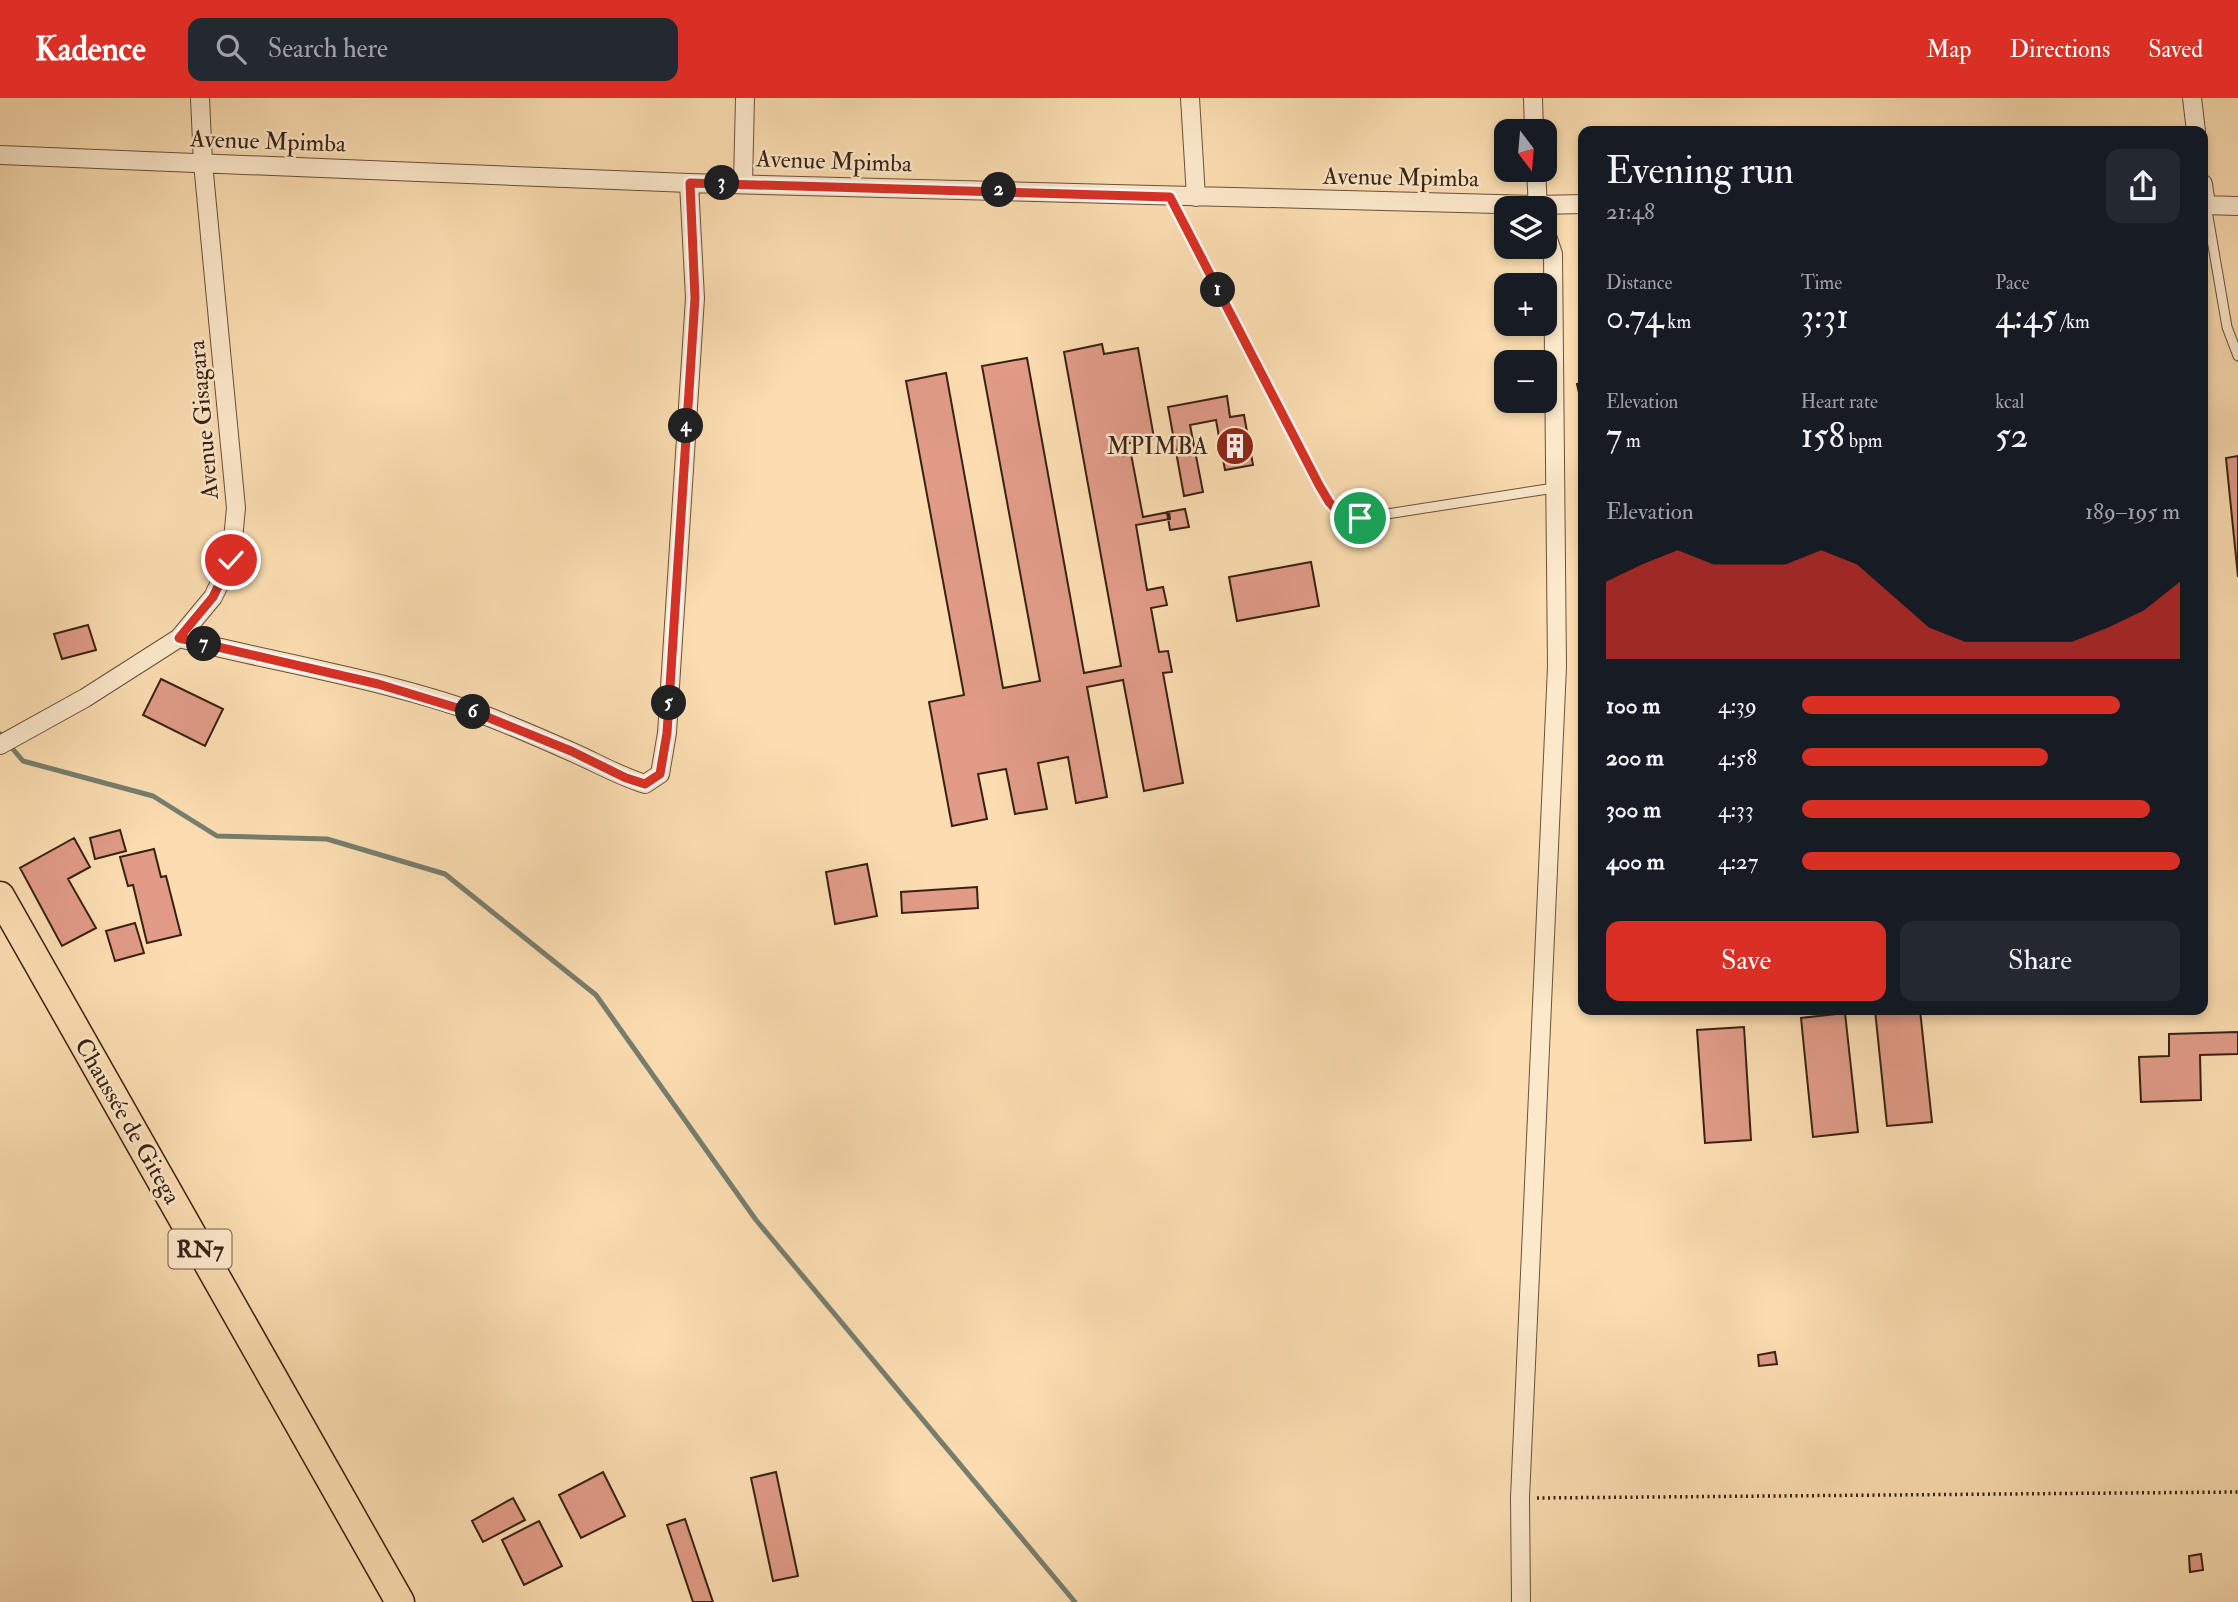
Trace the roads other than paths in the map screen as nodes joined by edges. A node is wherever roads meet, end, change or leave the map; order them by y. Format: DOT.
graph roads {
  1 [pos="200,98"];
  2 [pos="745,98"];
  3 [pos="1191,98"];
  4 [pos="1533,98"];
  5 [pos="2192,98"];
  6 [pos="1534,119"];
  7 [pos="2195,126"];
  8 [pos="0,155"];
  9 [pos="203,163"];
  10 [pos="690,183"];
  11 [pos="743,183"];
  12 [pos="1170,197"];
  13 [pos="1195,197"];
  14 [pos="1578,204"];
  15 [pos="2208,205"];
  16 [pos="1494,206"];
  17 [pos="1557,206"];
  18 [pos="2238,206"];
  19 [pos="2208,222"];
  20 [pos="1553,259"];
  21 [pos="2238,356"];
  22 [pos="1554,488"];
  23 [pos="179,638"];
  24 [pos="6,740"];
  25 [pos="0,896"];
  26 [pos="400,1602"];
  27 [pos="1521,1602"];
  1 -- 9 [label="street, Avenue Gisagara"];
  2 -- 11 [label="street"];
  3 -- 13 [label="street"];
  4 -- 6 [label="street"];
  5 -- 7 [label="street"];
  8 -- 9 [label="street, Avenue Mpimba"];
  9 -- 10 [label="street, Avenue Mpimba"];
  9 -- 23 [label="street, Avenue Gisagara"];
  10 -- 11 [label="street, Avenue Mpimba"];
  10 -- 23 [label="street"];
  11 -- 12 [label="street, Avenue Mpimba"];
  12 -- 13 [label="street, Avenue Mpimba"];
  12 -- 22 [label="lane"];
  13 -- 16 [label="street, Avenue Mpimba"];
  14 -- 17 [label="street, Avenue Mpimba"];
  15 -- 18 [label="street"];
  19 -- 21 [label="lane"];
  20 -- 22 [label="street"];
  22 -- 27 [label="street"];
  23 -- 24 [label="street, Avenue Gisagara"];
  25 -- 26 [label="main road, Chaussée de Gitega / RN7"];
}
